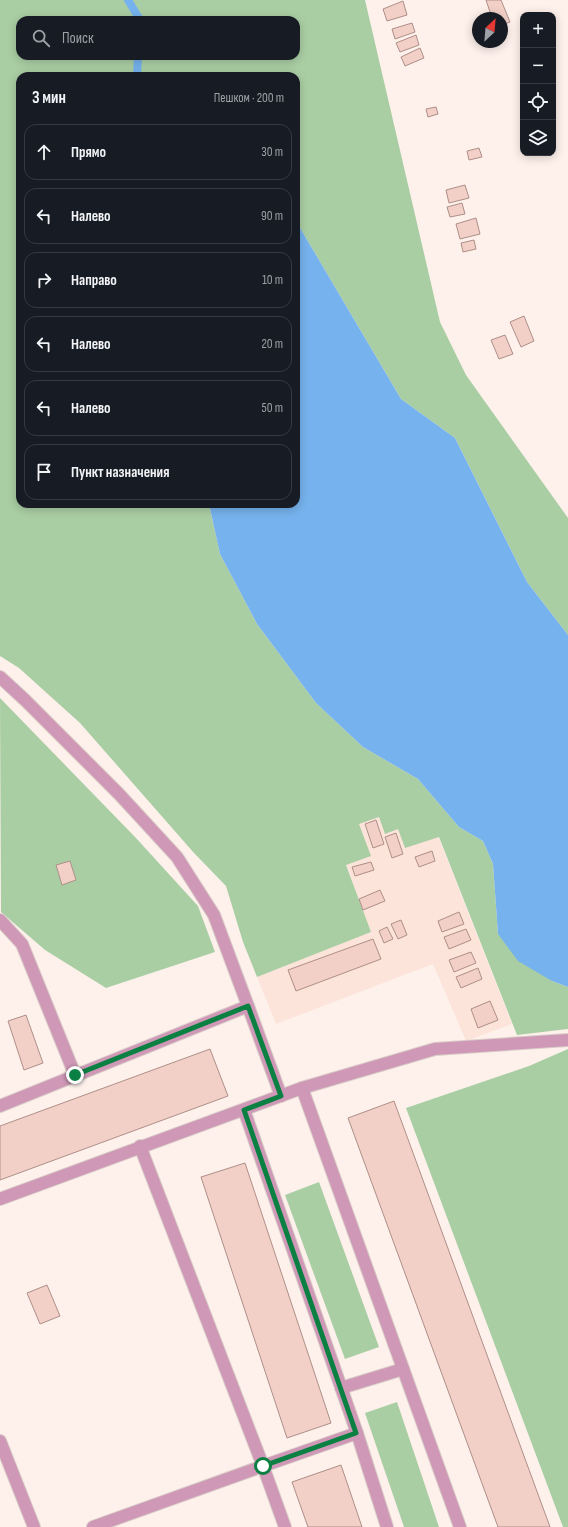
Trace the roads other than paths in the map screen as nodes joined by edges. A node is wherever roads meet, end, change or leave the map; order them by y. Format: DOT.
graph roads {
  1 [pos="0,678"];
  2 [pos="0,920"];
  3 [pos="248,1006"];
  4 [pos="568,1040"];
  5 [pos="75,1075"];
  6 [pos="302,1088"];
  7 [pos="281,1096"];
  8 [pos="0,1106"];
  9 [pos="244,1110"];
  10 [pos="140,1146"];
  11 [pos="0,1199"];
  12 [pos="403,1368"];
  13 [pos="341,1388"];
  14 [pos="356,1433"];
  15 [pos="0,1441"];
  16 [pos="263,1466"];
  17 [pos="34,1527"];
  18 [pos="93,1527"];
  19 [pos="285,1527"];
  20 [pos="387,1527"];
  21 [pos="460,1527"];
  1 -- 3 [label="street"];
  2 -- 5 [label="street"];
  3 -- 5 [label="street"];
  3 -- 7 [label="street"];
  4 -- 6 [label="street"];
  5 -- 8 [label="street"];
  6 -- 7 [label="street"];
  6 -- 12 [label="street"];
  7 -- 9 [label="street"];
  9 -- 10 [label="street"];
  9 -- 13 [label="street"];
  10 -- 11 [label="street"];
  10 -- 16 [label="street"];
  12 -- 13 [label="street"];
  12 -- 21 [label="street"];
  13 -- 14 [label="street"];
  14 -- 16 [label="street"];
  14 -- 20 [label="street"];
  15 -- 17 [label="street"];
  16 -- 18 [label="street"];
  16 -- 19 [label="street"];
}
